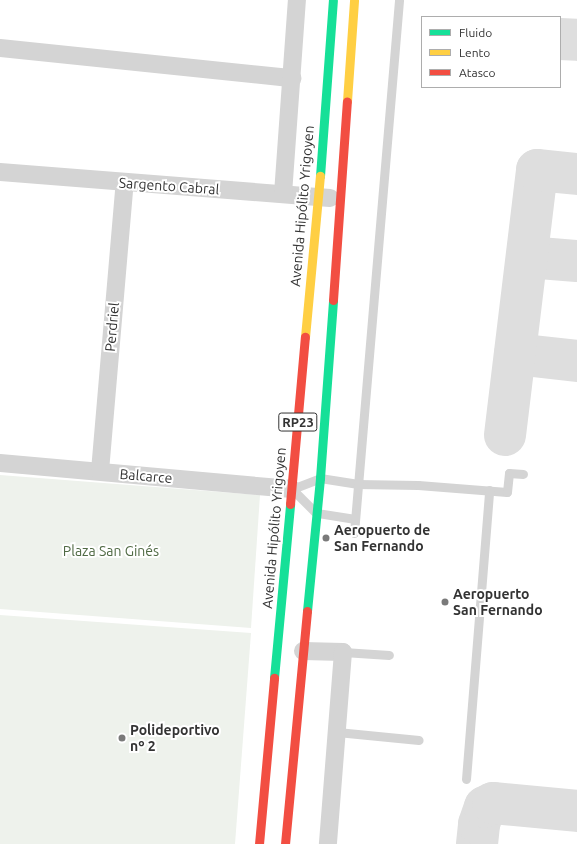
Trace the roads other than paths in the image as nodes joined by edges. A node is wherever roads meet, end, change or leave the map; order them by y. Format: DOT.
graph roads {
  1 [pos="297,0"];
  2 [pos="333,0"];
  3 [pos="354,0"];
  4 [pos="399,0"];
  5 [pos="0,48"];
  6 [pos="292,78"];
  7 [pos="0,172"];
  8 [pos="125,182"];
  9 [pos="284,194"];
  10 [pos="318,197"];
  11 [pos="339,199"];
  12 [pos="0,463"];
  13 [pos="100,471"];
  14 [pos="524,474"];
  15 [pos="320,478"];
  16 [pos="357,484"];
  17 [pos="292,489"];
  18 [pos="489,490"];
  19 [pos="316,513"];
  20 [pos="354,519"];
  21 [pos="354,533"];
  22 [pos="303,651"];
  23 [pos="343,652"];
  24 [pos="389,655"];
  25 [pos="337,732"];
  26 [pos="419,740"];
  27 [pos="466,779"];
  28 [pos="259,844"];
  29 [pos="285,844"];
  30 [pos="328,844"];
  1 -- 6 [label="street"];
  2 -- 10 [label="main road, Avenida Hipólito Yrigoyen / RP23"];
  3 -- 11 [label="main road, RP23"];
  4 -- 16 [label="lane"];
  5 -- 6 [label="street"];
  6 -- 9 [label="street"];
  7 -- 8 [label="street, Sargento Cabral"];
  8 -- 9 [label="street, Sargento Cabral"];
  8 -- 13 [label="street, Perdriel"];
  9 -- 10 [label="street, Sargento Cabral"];
  10 -- 11 [label="street, Sargento Cabral"];
  10 -- 17 [label="main road, Avenida Hipólito Yrigoyen / RP23"];
  11 -- 15 [label="main road, RP23"];
  12 -- 13 [label="street, Balcarce"];
  13 -- 17 [label="street, Balcarce"];
  14 -- 18 [label="lane"];
  15 -- 16 [label="lane"];
  15 -- 17 [label="lane"];
  15 -- 19 [label="main road, RP23"];
  16 -- 18 [label="lane"];
  16 -- 20 [label="lane"];
  17 -- 19 [label="lane"];
  17 -- 28 [label="main road, Avenida Hipólito Yrigoyen / RP23"];
  18 -- 27 [label="lane"];
  19 -- 20 [label="lane"];
  19 -- 22 [label="main road, RP23"];
  20 -- 21 [label="lane"];
  22 -- 23 [label="street"];
  22 -- 29 [label="main road, RP23"];
  23 -- 24 [label="lane"];
  23 -- 25 [label="street"];
  25 -- 26 [label="lane"];
  25 -- 30 [label="street"];
}
